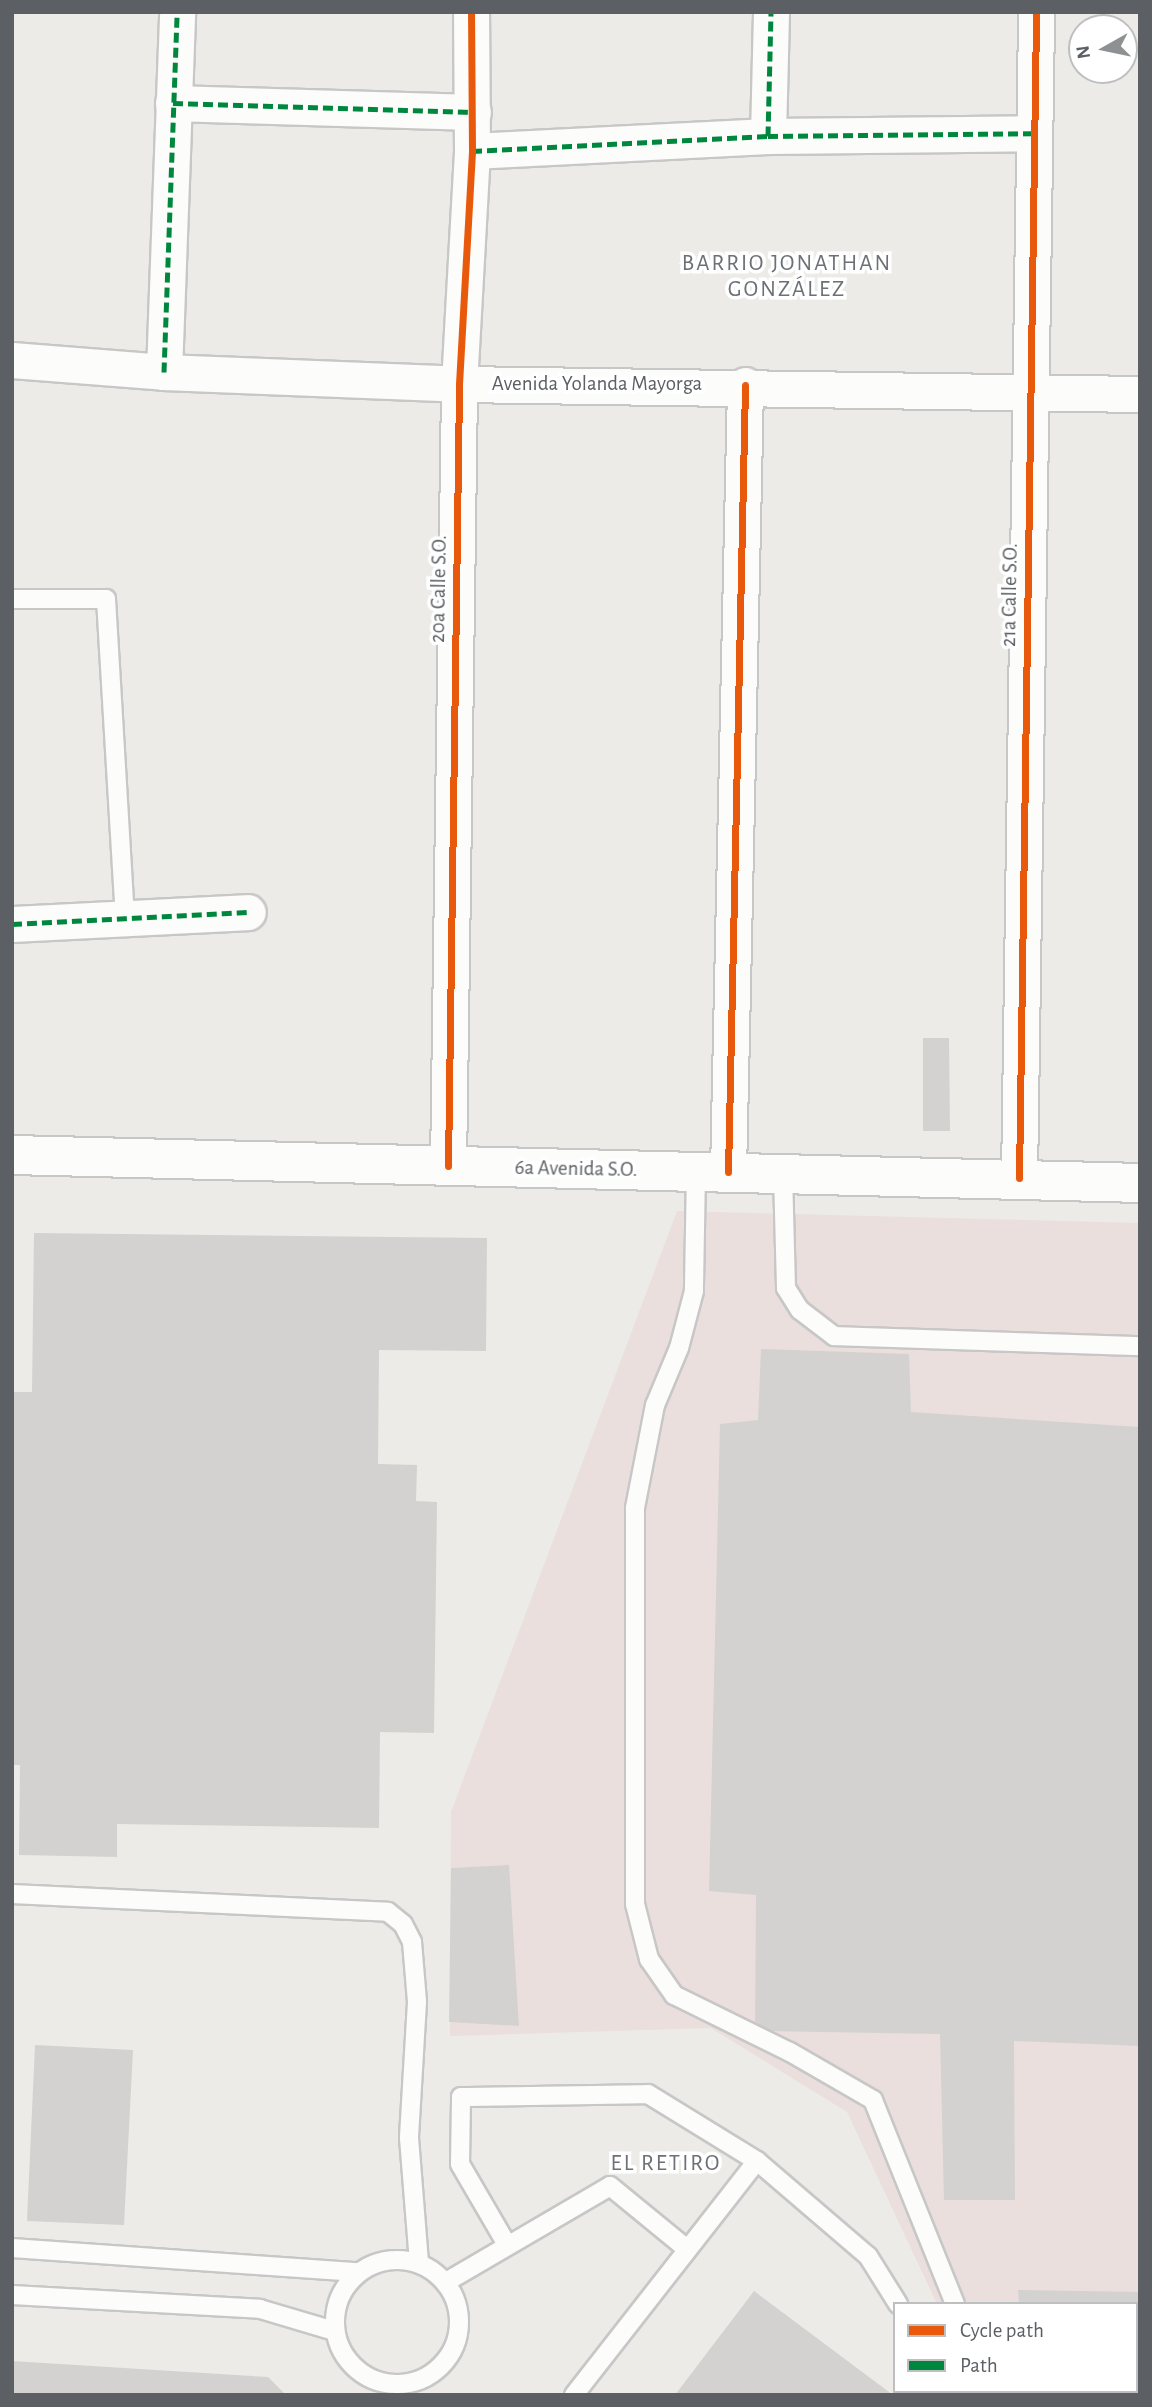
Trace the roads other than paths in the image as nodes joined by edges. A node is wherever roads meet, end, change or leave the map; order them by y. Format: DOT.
graph roads {
  1 [pos="177,12"];
  2 [pos="471,12"];
  3 [pos="771,12"];
  4 [pos="1036,12"];
  5 [pos="173,103"];
  6 [pos="473,112"];
  7 [pos="1034,133"];
  8 [pos="768,136"];
  9 [pos="472,151"];
  10 [pos="12,360"];
  11 [pos="164,372"];
  12 [pos="460,384"];
  13 [pos="745,385"];
  14 [pos="1030,392"];
  15 [pos="1140,394"];
  16 [pos="12,599"];
  17 [pos="248,912"];
  18 [pos="125,919"];
  19 [pos="12,924"];
  20 [pos="12,1155"];
  21 [pos="448,1166"];
  22 [pos="712,1172"];
  23 [pos="783,1173"];
  24 [pos="1019,1178"];
  25 [pos="1140,1183"];
  26 [pos="1140,1346"];
  27 [pos="12,1894"];
  28 [pos="757,2161"];
  29 [pos="506,2243"];
  30 [pos="12,2248"];
  31 [pos="687,2249"];
  32 [pos="419,2262"];
  33 [pos="357,2272"];
  34 [pos="446,2282"];
  35 [pos="12,2295"];
  36 [pos="897,2302"];
  37 [pos="954,2302"];
  38 [pos="334,2331"];
  39 [pos="407,2390"];
  40 [pos="574,2395"];
  1 -- 5 [label="street"];
  2 -- 6 [label="street, 20a Calle S.O."];
  3 -- 8 [label="street"];
  4 -- 7 [label="street, 21a Calle S.O."];
  5 -- 6 [label="street"];
  5 -- 11 [label="street"];
  6 -- 9 [label="street, 20a Calle S.O."];
  7 -- 8 [label="street"];
  7 -- 14 [label="street, 21a Calle S.O."];
  8 -- 9 [label="street"];
  9 -- 12 [label="street, 20a Calle S.O."];
  10 -- 11 [label="street, Avenida Yolanda Mayorga"];
  11 -- 12 [label="street, Avenida Yolanda Mayorga"];
  12 -- 13 [label="street, Avenida Yolanda Mayorga"];
  12 -- 21 [label="street, 20a Calle S.O."];
  13 -- 14 [label="street, Avenida Yolanda Mayorga"];
  13 -- 22 [label="street"];
  14 -- 15 [label="street, Avenida Yolanda Mayorga"];
  14 -- 24 [label="street, 21a Calle S.O."];
  16 -- 18 [label="lane"];
  17 -- 18 [label="street"];
  18 -- 19 [label="street"];
  20 -- 21 [label="street, 6a Avenida S.O."];
  21 -- 22 [label="street, 6a Avenida S.O."];
  22 -- 23 [label="street, 6a Avenida S.O."];
  22 -- 37 [label="lane"];
  23 -- 24 [label="street, 6a Avenida S.O."];
  23 -- 26 [label="lane"];
  24 -- 25 [label="street, 6a Avenida S.O."];
  27 -- 32 [label="lane"];
  28 -- 29 [label="lane"];
  28 -- 31 [label="lane"];
  28 -- 36 [label="lane"];
  29 -- 31 [label="lane"];
  29 -- 34 [label="lane"];
  30 -- 33 [label="lane"];
  31 -- 40 [label="lane"];
  32 -- 33 [label="lane"];
  32 -- 34 [label="lane"];
  33 -- 38 [label="lane"];
  34 -- 39 [label="lane"];
  35 -- 38 [label="lane"];
  38 -- 39 [label="lane"];
}
